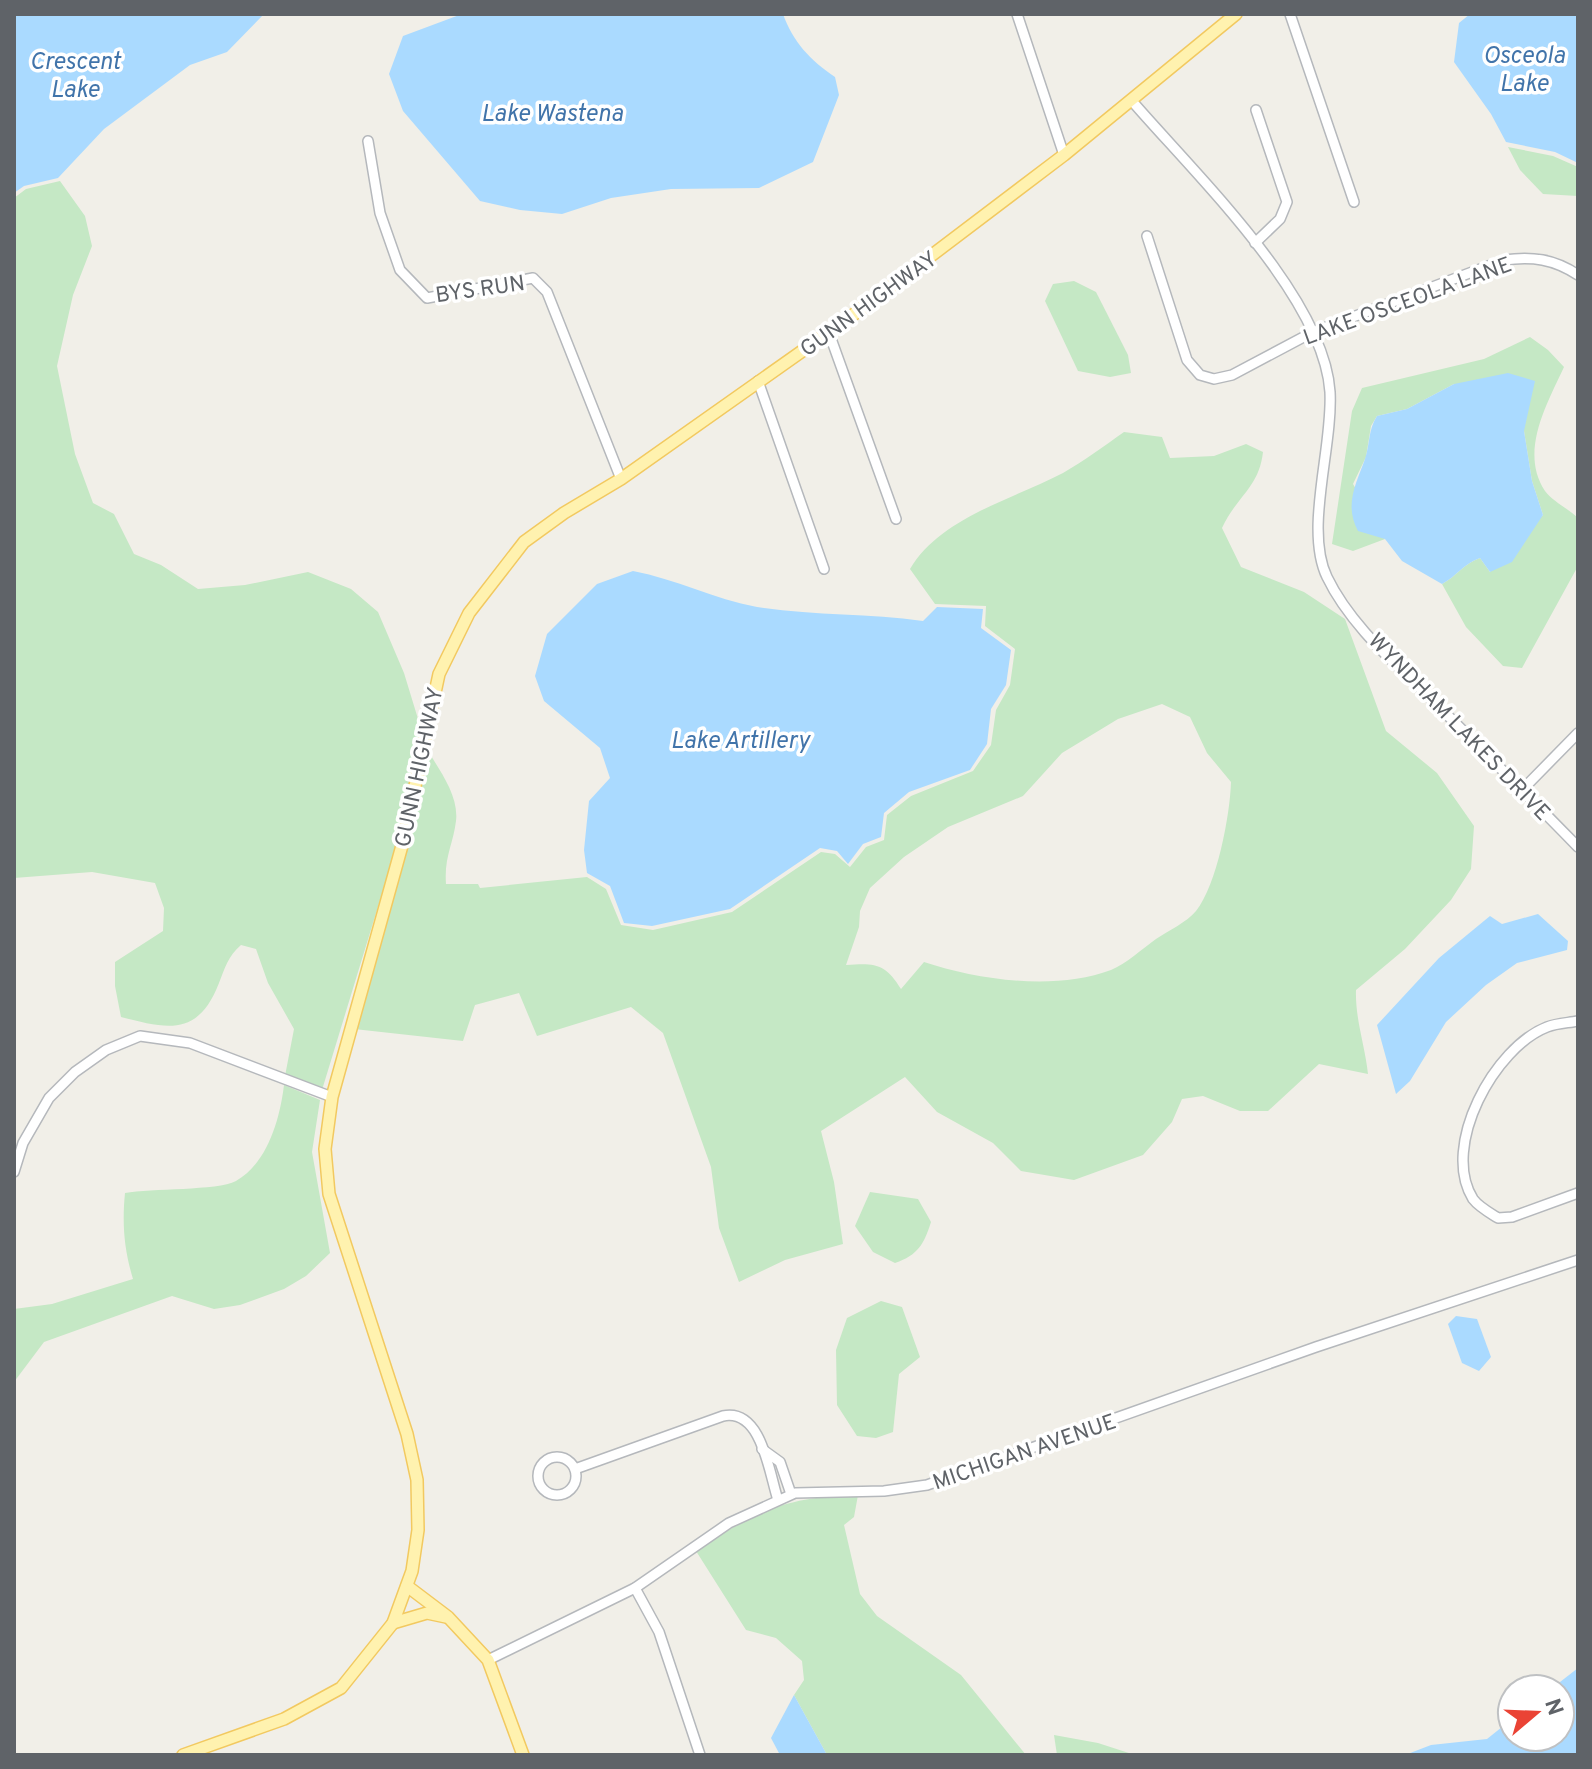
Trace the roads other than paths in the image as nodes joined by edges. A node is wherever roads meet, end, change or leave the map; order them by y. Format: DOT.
graph roads {
  1 [pos="1017,14"];
  2 [pos="1236,14"];
  3 [pos="1290,14"];
  4 [pos="1132,101"];
  5 [pos="1256,110"];
  6 [pos="368,141"];
  7 [pos="1064,155"];
  8 [pos="1354,202"];
  9 [pos="1147,236"];
  10 [pos="1255,243"];
  11 [pos="1578,275"];
  12 [pos="1313,332"];
  13 [pos="829,333"];
  14 [pos="758,381"];
  15 [pos="621,479"];
  16 [pos="896,519"];
  17 [pos="824,569"];
  18 [pos="1578,733"];
  19 [pos="1522,790"];
  20 [pos="1578,847"];
  21 [pos="1578,1021"];
  22 [pos="332,1097"];
  23 [pos="14,1172"];
  24 [pos="1578,1193"];
  25 [pos="1578,1260"];
  26 [pos="762,1449"];
  27 [pos="575,1469"];
  28 [pos="791,1494"];
  29 [pos="778,1500"];
  30 [pos="407,1586"];
  31 [pos="635,1588"];
  32 [pos="448,1617"];
  33 [pos="393,1623"];
  34 [pos="488,1660"];
  35 [pos="183,1755"];
  36 [pos="523,1755"];
  37 [pos="700,1755"];
  1 -- 7 [label="street"];
  2 -- 4 [label="main road, GUNN HIGHWAY"];
  3 -- 8 [label="street"];
  4 -- 7 [label="main road, GUNN HIGHWAY"];
  4 -- 10 [label="street, WYNDHAM LAKES DRIVE"];
  5 -- 10 [label="street"];
  6 -- 15 [label="street, BYS RUN"];
  7 -- 13 [label="main road, GUNN HIGHWAY"];
  9 -- 12 [label="street, LAKE OSCEOLA LANE"];
  10 -- 12 [label="street, WYNDHAM LAKES DRIVE"];
  11 -- 12 [label="street, LAKE OSCEOLA LANE"];
  12 -- 19 [label="street, WYNDHAM LAKES DRIVE"];
  13 -- 14 [label="main road, GUNN HIGHWAY"];
  13 -- 16 [label="street"];
  14 -- 15 [label="main road, GUNN HIGHWAY"];
  14 -- 17 [label="street"];
  15 -- 22 [label="main road, GUNN HIGHWAY"];
  18 -- 19 [label="street"];
  19 -- 20 [label="street, WYNDHAM LAKES DRIVE"];
  21 -- 24 [label="street"];
  22 -- 23 [label="street"];
  22 -- 30 [label="main road, GUNN HIGHWAY"];
  25 -- 28 [label="street, MICHIGAN AVENUE"];
  26 -- 27 [label="street"];
  26 -- 28 [label="street"];
  26 -- 29 [label="street"];
  27 -- 27 [label="street"];
  28 -- 29 [label="street, MICHIGAN AVENUE"];
  29 -- 31 [label="street, MICHIGAN AVENUE"];
  30 -- 32 [label="main road"];
  30 -- 33 [label="main road, GUNN HIGHWAY"];
  31 -- 34 [label="street, MICHIGAN AVENUE"];
  31 -- 37 [label="street"];
  32 -- 33 [label="main road"];
  32 -- 34 [label="main road"];
  33 -- 35 [label="main road, GUNN HIGHWAY"];
  34 -- 36 [label="main road"];
}
